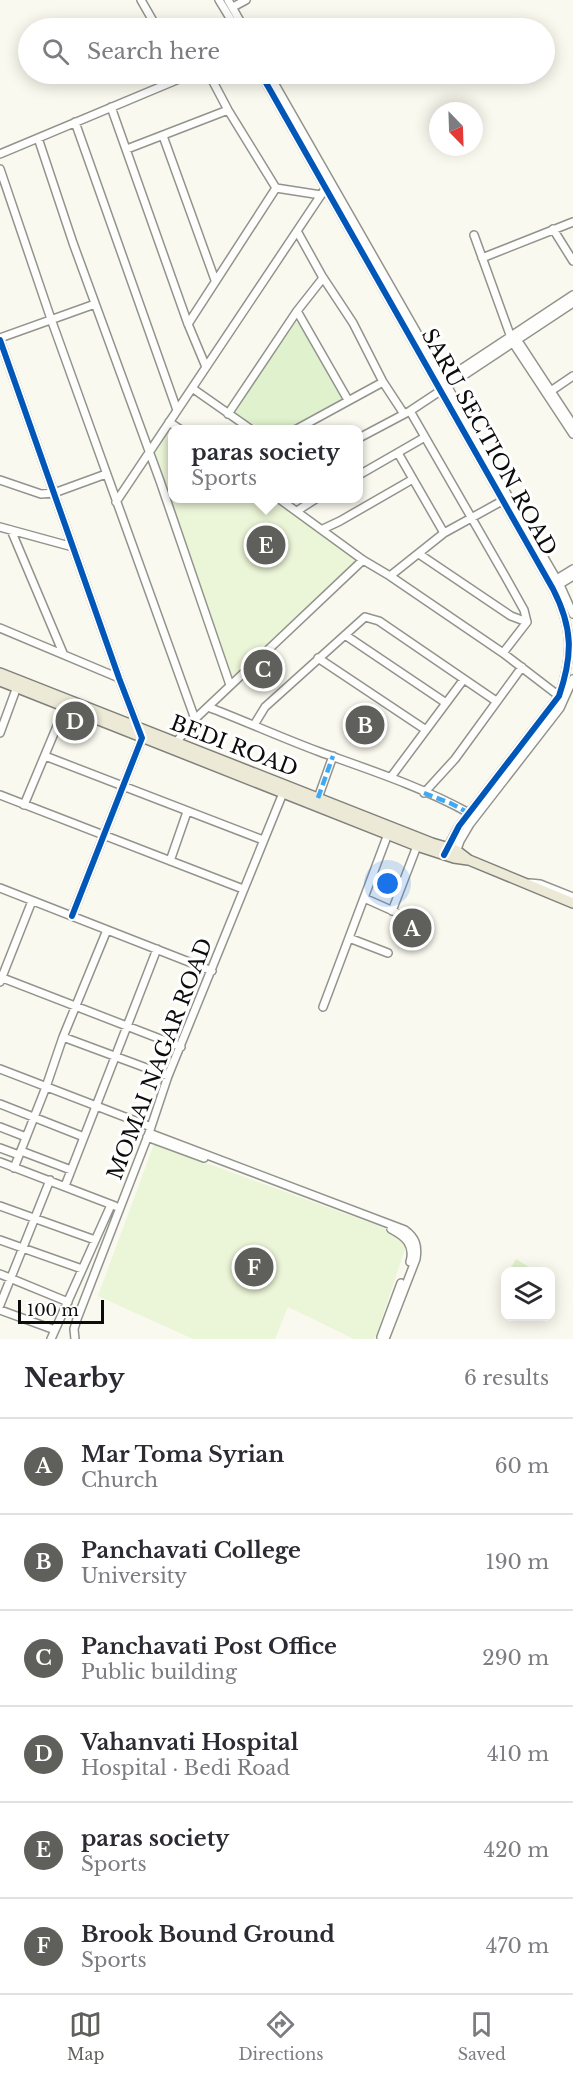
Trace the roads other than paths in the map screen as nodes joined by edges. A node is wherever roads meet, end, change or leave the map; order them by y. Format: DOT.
graph roads {
  1 [pos="141,0"];
  2 [pos="219,0"];
  3 [pos="228,0"];
  4 [pos="246,0"];
  5 [pos="233,7"];
  6 [pos="151,18"];
  7 [pos="230,18"];
  8 [pos="239,18"];
  9 [pos="162,84"];
  10 [pos="214,84"];
  11 [pos="267,84"];
  12 [pos="274,84"];
  13 [pos="111,107"];
  14 [pos="228,110"];
  15 [pos="75,122"];
  16 [pos="163,136"];
  17 [pos="38,138"];
  18 [pos="127,149"];
  19 [pos="0,154"];
  20 [pos="0,169"];
  21 [pos="328,184"];
  22 [pos="276,188"];
  23 [pos="321,195"];
  24 [pos="573,222"];
  25 [pos="553,229"];
  26 [pos="297,231"];
  27 [pos="474,235"];
  28 [pos="482,258"];
  29 [pos="573,261"];
  30 [pos="323,278"];
  31 [pos="215,280"];
  32 [pos="573,295"];
  33 [pos="573,303"];
  34 [pos="95,304"];
  35 [pos="297,311"];
  36 [pos="51,320"];
  37 [pos="188,324"];
  38 [pos="0,339"];
  39 [pos="514,339"];
  40 [pos="206,367"];
  41 [pos="573,376"];
  42 [pos="383,382"];
  43 [pos="443,385"];
  44 [pos="192,388"];
  45 [pos="548,392"];
  46 [pos="348,400"];
  47 [pos="177,410"];
  48 [pos="407,413"];
  49 [pos="228,414"];
  50 [pos="169,422"];
  51 [pos="174,425"];
  52 [pos="246,425"];
  53 [pos="301,425"];
  54 [pos="573,425"];
  55 [pos="573,434"];
  56 [pos="363,436"];
  57 [pos="425,437"];
  58 [pos="149,451"];
  59 [pos="398,453"];
  60 [pos="363,473"];
  61 [pos="106,474"];
  62 [pos="413,479"];
  63 [pos="0,480"];
  64 [pos="54,493"];
  65 [pos="502,501"];
  66 [pos="116,502"];
  67 [pos="285,503"];
  68 [pos="309,503"];
  69 [pos="297,511"];
  70 [pos="472,518"];
  71 [pos="0,527"];
  72 [pos="322,529"];
  73 [pos="11,530"];
  74 [pos="444,533"];
  75 [pos="73,547"];
  76 [pos="419,554"];
  77 [pos="363,560"];
  78 [pos="573,569"];
  79 [pos="390,576"];
  80 [pos="573,576"];
  81 [pos="555,584"];
  82 [pos="573,614"];
  83 [pos="527,622"];
  84 [pos="0,628"];
  85 [pos="345,635"];
  86 [pos="63,653"];
  87 [pos="502,653"];
  88 [pos="318,658"];
  89 [pos="522,667"];
  90 [pos="0,673"];
  91 [pos="119,678"];
  92 [pos="464,679"];
  93 [pos="573,679"];
  94 [pos="0,681"];
  95 [pos="18,684"];
  96 [pos="230,686"];
  97 [pos="559,696"];
  98 [pos="496,701"];
  99 [pos="446,703"];
  100 [pos="65,707"];
  101 [pos="208,707"];
  102 [pos="195,719"];
  103 [pos="254,725"];
  104 [pos="137,727"];
  105 [pos="426,730"];
  106 [pos="0,733"];
  107 [pos="142,738"];
  108 [pos="173,746"];
  109 [pos="45,756"];
  110 [pos="333,756"];
  111 [pos="392,777"];
  112 [pos="123,786"];
  113 [pos="283,793"];
  114 [pos="424,793"];
  115 [pos="0,795"];
  116 [pos="318,798"];
  117 [pos="24,805"];
  118 [pos="188,812"];
  119 [pos="470,813"];
  120 [pos="388,834"];
  121 [pos="103,835"];
  122 [pos="263,840"];
  123 [pos="417,846"];
  124 [pos="450,853"];
  125 [pos="170,861"];
  126 [pos="523,882"];
  127 [pos="0,888"];
  128 [pos="243,890"];
  129 [pos="573,897"];
  130 [pos="364,898"];
  131 [pos="32,901"];
  132 [pos="573,903"];
  133 [pos="392,911"];
  134 [pos="402,915"];
  135 [pos="72,916"];
  136 [pos="108,930"];
  137 [pos="349,938"];
  138 [pos="157,949"];
  139 [pos="388,953"];
  140 [pos="212,970"];
  141 [pos="1,979"];
  142 [pos="76,1006"];
  143 [pos="322,1008"];
  144 [pos="126,1025"];
  145 [pos="63,1037"];
  146 [pos="181,1047"];
  147 [pos="114,1057"];
  148 [pos="0,1069"];
  149 [pos="168,1076"];
  150 [pos="46,1087"];
  151 [pos="0,1104"];
  152 [pos="96,1106"];
  153 [pos="34,1117"];
  154 [pos="0,1127"];
  155 [pos="149,1132"];
  156 [pos="26,1137"];
  157 [pos="84,1137"];
  158 [pos="0,1148"];
  159 [pos="20,1153"];
  160 [pos="0,1162"];
  161 [pos="14,1168"];
  162 [pos="71,1170"];
  163 [pos="50,1180"];
  164 [pos="65,1186"];
  165 [pos="111,1205"];
  166 [pos="0,1206"];
  167 [pos="120,1208"];
  168 [pos="34,1219"];
  169 [pos="0,1240"];
  170 [pos="95,1240"];
  171 [pos="23,1248"];
  172 [pos="82,1269"];
  173 [pos="0,1274"];
  174 [pos="11,1278"];
  175 [pos="68,1302"];
  176 [pos="0,1308"];
  177 [pos="56,1330"];
  178 [pos="51,1339"];
  179 [pos="75,1339"];
  180 [pos="383,1339"];
  1 -- 6 [label="street"];
  2 -- 7 [label="street"];
  3 -- 5 [label="street"];
  4 -- 5 [label="street"];
  5 -- 8 [label="street"];
  9 -- 13 [label="street"];
  10 -- 14 [label="street"];
  11 -- 21 [label="street, SARU SECTION ROAD"];
  12 -- 21 [label="street, SARU SECTION ROAD"];
  13 -- 15 [label="street"];
  13 -- 18 [label="street"];
  14 -- 16 [label="street"];
  14 -- 22 [label="street"];
  15 -- 17 [label="street"];
  15 -- 47 [label="street"];
  16 -- 18 [label="street"];
  16 -- 31 [label="street"];
  17 -- 19 [label="street"];
  17 -- 34 [label="street"];
  18 -- 37 [label="street"];
  20 -- 36 [label="street"];
  21 -- 23 [label="street"];
  21 -- 43 [label="street, SARU SECTION ROAD"];
  22 -- 23 [label="street"];
  22 -- 31 [label="street"];
  23 -- 26 [label="street"];
  24 -- 25 [label="street"];
  25 -- 28 [label="street"];
  25 -- 29 [label="street"];
  26 -- 30 [label="street"];
  26 -- 40 [label="street"];
  27 -- 28 [label="street"];
  28 -- 39 [label="street"];
  30 -- 35 [label="street"];
  30 -- 42 [label="street"];
  31 -- 37 [label="street"];
  32 -- 39 [label="street"];
  33 -- 39 [label="street"];
  34 -- 36 [label="street"];
  34 -- 58 [label="street"];
  35 -- 46 [label="street"];
  35 -- 49 [label="street"];
  36 -- 38 [label="street"];
  36 -- 61 [label="street"];
  37 -- 40 [label="street"];
  38 -- 64 [label="street"];
  39 -- 43 [label="street"];
  39 -- 45 [label="street"];
  40 -- 44 [label="street"];
  41 -- 45 [label="street"];
  42 -- 46 [label="street"];
  42 -- 48 [label="street"];
  43 -- 48 [label="street"];
  43 -- 65 [label="street, SARU SECTION ROAD"];
  43 -- 81 [label="street, SARU SECTION ROAD"];
  44 -- 47 [label="street"];
  44 -- 49 [label="street"];
  45 -- 54 [label="street"];
  45 -- 55 [label="street"];
  46 -- 53 [label="street"];
  47 -- 50 [label="street"];
  48 -- 56 [label="street"];
  48 -- 57 [label="street"];
  49 -- 52 [label="street"];
  50 -- 51 [label="street"];
  50 -- 58 [label="street"];
  57 -- 59 [label="street"];
  57 -- 70 [label="street"];
  58 -- 66 [label="street"];
  58 -- 96 [label="street"];
  59 -- 60 [label="street"];
  59 -- 62 [label="street"];
  61 -- 64 [label="street"];
  61 -- 66 [label="street"];
  62 -- 72 [label="street"];
  62 -- 74 [label="street"];
  63 -- 64 [label="street"];
  64 -- 75 [label="street"];
  65 -- 70 [label="street"];
  65 -- 81 [label="street, SARU SECTION ROAD"];
  66 -- 102 [label="street"];
  67 -- 69 [label="street"];
  68 -- 69 [label="street"];
  69 -- 72 [label="street"];
  70 -- 74 [label="street"];
  70 -- 83 [label="street"];
  71 -- 73 [label="street"];
  72 -- 77 [label="street"];
  73 -- 75 [label="street"];
  73 -- 86 [label="street"];
  74 -- 76 [label="street"];
  75 -- 91 [label="street"];
  76 -- 79 [label="street"];
  76 -- 83 [label="street"];
  77 -- 79 [label="street"];
  77 -- 96 [label="street"];
  78 -- 81 [label="street"];
  79 -- 87 [label="street"];
  80 -- 81 [label="street"];
  81 -- 82 [label="street, SARU SECTION ROAD"];
  81 -- 97 [label="street, SARU SECTION ROAD"];
  83 -- 87 [label="street"];
  84 -- 86 [label="street"];
  85 -- 88 [label="street"];
  85 -- 92 [label="street"];
  85 -- 99 [label="street"];
  86 -- 91 [label="street"];
  87 -- 89 [label="street"];
  88 -- 103 [label="street"];
  88 -- 105 [label="street"];
  89 -- 97 [label="street"];
  89 -- 98 [label="street"];
  90 -- 95 [label="main road, BEDI ROAD"];
  91 -- 104 [label="street"];
  92 -- 98 [label="street"];
  92 -- 99 [label="street"];
  93 -- 124 [label="street"];
  94 -- 95 [label="main road, BEDI ROAD"];
  95 -- 100 [label="main road, BEDI ROAD"];
  95 -- 104 [label="main road, BEDI ROAD"];
  95 -- 106 [label="street"];
  96 -- 101 [label="street"];
  97 -- 119 [label="street, SARU SECTION ROAD"];
  98 -- 114 [label="street"];
  99 -- 105 [label="street"];
  100 -- 107 [label="main road, BEDI ROAD"];
  100 -- 109 [label="street"];
  101 -- 102 [label="street"];
  101 -- 103 [label="street"];
  102 -- 108 [label="street"];
  103 -- 110 [label="street"];
  104 -- 107 [label="street"];
  104 -- 108 [label="main road, BEDI ROAD"];
  105 -- 111 [label="street"];
  107 -- 108 [label="main road, BEDI ROAD"];
  107 -- 112 [label="street"];
  108 -- 113 [label="main road, BEDI ROAD"];
  108 -- 116 [label="main road, BEDI ROAD"];
  109 -- 112 [label="street"];
  109 -- 117 [label="street"];
  110 -- 111 [label="street"];
  110 -- 116 [label="street"];
  111 -- 114 [label="street"];
  112 -- 118 [label="street"];
  112 -- 121 [label="street"];
  113 -- 120 [label="main road, BEDI ROAD"];
  113 -- 122 [label="street, MOMAI NAGAR ROAD"];
  114 -- 119 [label="street"];
  115 -- 117 [label="street"];
  116 -- 124 [label="main road, BEDI ROAD"];
  117 -- 121 [label="street"];
  118 -- 122 [label="street"];
  118 -- 125 [label="street"];
  119 -- 124 [label="street, SARU SECTION ROAD"];
  120 -- 123 [label="main road, BEDI ROAD"];
  120 -- 130 [label="street"];
  121 -- 125 [label="street"];
  121 -- 135 [label="street"];
  122 -- 128 [label="street, MOMAI NAGAR ROAD"];
  123 -- 124 [label="main road, BEDI ROAD"];
  123 -- 133 [label="street"];
  124 -- 126 [label="main road, BEDI ROAD"];
  125 -- 128 [label="street"];
  126 -- 129 [label="street"];
  126 -- 132 [label="main road, BEDI ROAD"];
  127 -- 131 [label="street"];
  128 -- 140 [label="street, MOMAI NAGAR ROAD"];
  130 -- 133 [label="street"];
  130 -- 137 [label="street"];
  131 -- 135 [label="street"];
  131 -- 141 [label="street"];
  133 -- 134 [label="street"];
  135 -- 136 [label="street"];
  136 -- 138 [label="street"];
  136 -- 142 [label="street"];
  137 -- 139 [label="street"];
  137 -- 143 [label="street"];
  138 -- 140 [label="street"];
  138 -- 144 [label="street"];
  140 -- 146 [label="street, MOMAI NAGAR ROAD"];
  141 -- 142 [label="street"];
  142 -- 144 [label="street"];
  142 -- 145 [label="street"];
  144 -- 146 [label="street"];
  144 -- 147 [label="street"];
  145 -- 147 [label="street"];
  145 -- 150 [label="street"];
  146 -- 149 [label="street, MOMAI NAGAR ROAD"];
  147 -- 149 [label="street"];
  147 -- 152 [label="street"];
  148 -- 150 [label="street"];
  149 -- 155 [label="street, MOMAI NAGAR ROAD"];
  150 -- 152 [label="street"];
  150 -- 153 [label="street"];
  151 -- 153 [label="street"];
  152 -- 155 [label="street"];
  152 -- 157 [label="street"];
  153 -- 156 [label="street"];
  153 -- 157 [label="street"];
  154 -- 156 [label="street"];
  155 -- 167 [label="street, MOMAI NAGAR ROAD"];
  155 -- 180 [label="street"];
  156 -- 159 [label="street"];
  157 -- 162 [label="street"];
  158 -- 159 [label="street"];
  159 -- 161 [label="street"];
  159 -- 162 [label="street"];
  160 -- 161 [label="street"];
  161 -- 163 [label="street"];
  162 -- 164 [label="street"];
  163 -- 164 [label="street"];
  163 -- 168 [label="street"];
  164 -- 165 [label="street"];
  165 -- 167 [label="street"];
  165 -- 170 [label="street"];
  166 -- 168 [label="street"];
  167 -- 179 [label="street, MOMAI NAGAR ROAD"];
  168 -- 170 [label="street"];
  168 -- 171 [label="street"];
  169 -- 171 [label="street"];
  170 -- 172 [label="street"];
  171 -- 172 [label="street"];
  171 -- 174 [label="street"];
  172 -- 175 [label="street"];
  173 -- 174 [label="street"];
  174 -- 175 [label="street"];
  174 -- 176 [label="street"];
  175 -- 177 [label="street"];
  176 -- 177 [label="street"];
  177 -- 178 [label="street"];
}
